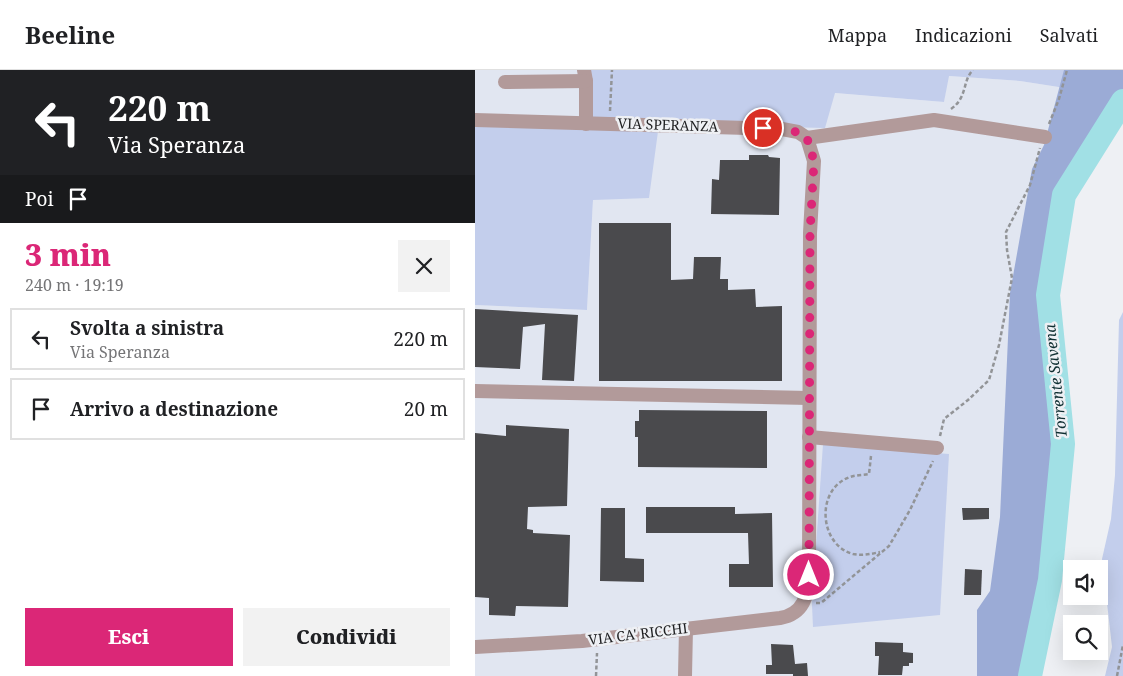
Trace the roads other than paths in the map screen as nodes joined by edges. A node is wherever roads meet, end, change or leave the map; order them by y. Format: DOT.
graph roads {
  1 [pos="585,76"];
  2 [pos="505,82"];
  3 [pos="475,120"];
  4 [pos="586,124"];
  5 [pos="1045,137"];
  6 [pos="807,138"];
  7 [pos="475,391"];
  8 [pos="809,398"];
  9 [pos="809,437"];
  10 [pos="937,448"];
  11 [pos="686,628"];
  12 [pos="475,647"];
  13 [pos="685,676"];
  1 -- 2 [label="street"];
  1 -- 4 [label="street"];
  3 -- 4 [label="street, VIA SPERANZA"];
  4 -- 6 [label="street, VIA SPERANZA"];
  5 -- 6 [label="street"];
  6 -- 8 [label="street"];
  7 -- 8 [label="street"];
  8 -- 9 [label="street"];
  9 -- 10 [label="street"];
  9 -- 11 [label="street, VIA CA' RICCHI"];
  11 -- 12 [label="street, VIA CA' RICCHI"];
  11 -- 13 [label="street"];
}
